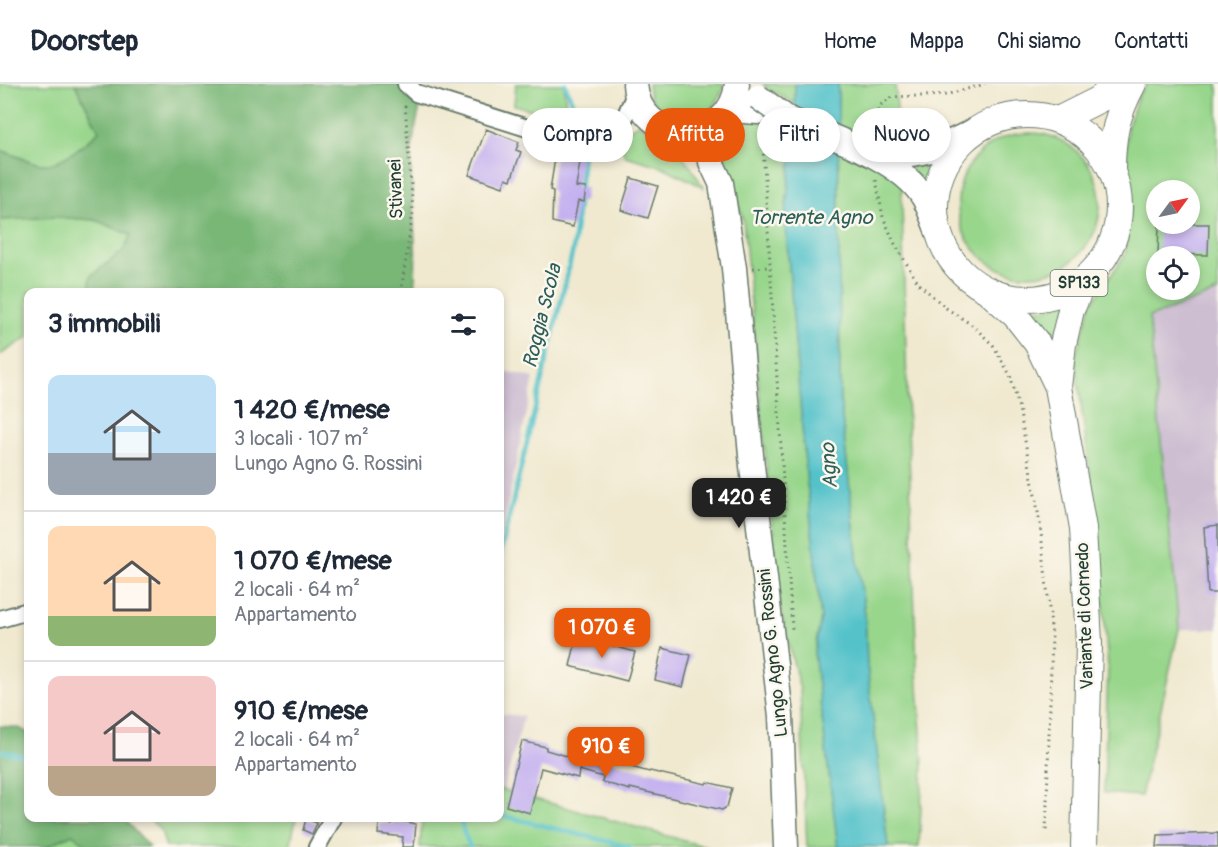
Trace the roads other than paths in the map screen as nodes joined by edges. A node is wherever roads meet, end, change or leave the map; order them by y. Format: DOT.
graph roads {
  1 [pos="406,84"];
  2 [pos="737,84"];
  3 [pos="1115,84"];
  4 [pos="1133,84"];
  5 [pos="636,88"];
  6 [pos="756,104"];
  7 [pos="628,108"];
  8 [pos="728,108"];
  9 [pos="645,111"];
  10 [pos="1058,120"];
  11 [pos="522,126"];
  12 [pos="974,131"];
  13 [pos="951,142"];
  14 [pos="852,145"];
  15 [pos="698,162"];
  16 [pos="711,162"];
  17 [pos="884,162"];
  18 [pos="1112,172"];
  19 [pos="725,208"];
  20 [pos="937,229"];
  21 [pos="1084,280"];
  22 [pos="988,291"];
  23 [pos="1058,387"];
  24 [pos="24,612"];
  25 [pos="0,620"];
  26 [pos="331,822"];
  27 [pos="317,847"];
  28 [pos="786,847"];
  29 [pos="1084,847"];
  1 -- 11 [label="street"];
  2 -- 8 [label="main road, Lungo Agno G. Rossini"];
  3 -- 10 [label="main road"];
  4 -- 18 [label="main road, SP133"];
  5 -- 7 [label="street"];
  5 -- 9 [label="main road"];
  6 -- 14 [label="main road, bridge"];
  10 -- 12 [label="main road, SP133"];
  10 -- 18 [label="main road, SP133"];
  12 -- 13 [label="main road"];
  12 -- 20 [label="main road, SP133"];
  15 -- 19 [label="main road, Lungo Agno G. Rossini"];
  16 -- 19 [label="main road, Lungo Agno G. Rossini"];
  17 -- 20 [label="main road"];
  18 -- 21 [label="main road, SP133"];
  19 -- 28 [label="main road, Lungo Agno G. Rossini"];
  20 -- 22 [label="main road, SP133"];
  21 -- 22 [label="main road, SP133"];
  21 -- 23 [label="main road, SP133"];
  22 -- 23 [label="main road, SP133"];
  23 -- 29 [label="main road, Variante di Cornedo / SP133"];
  24 -- 25 [label="street"];
  26 -- 27 [label="street"];
}
